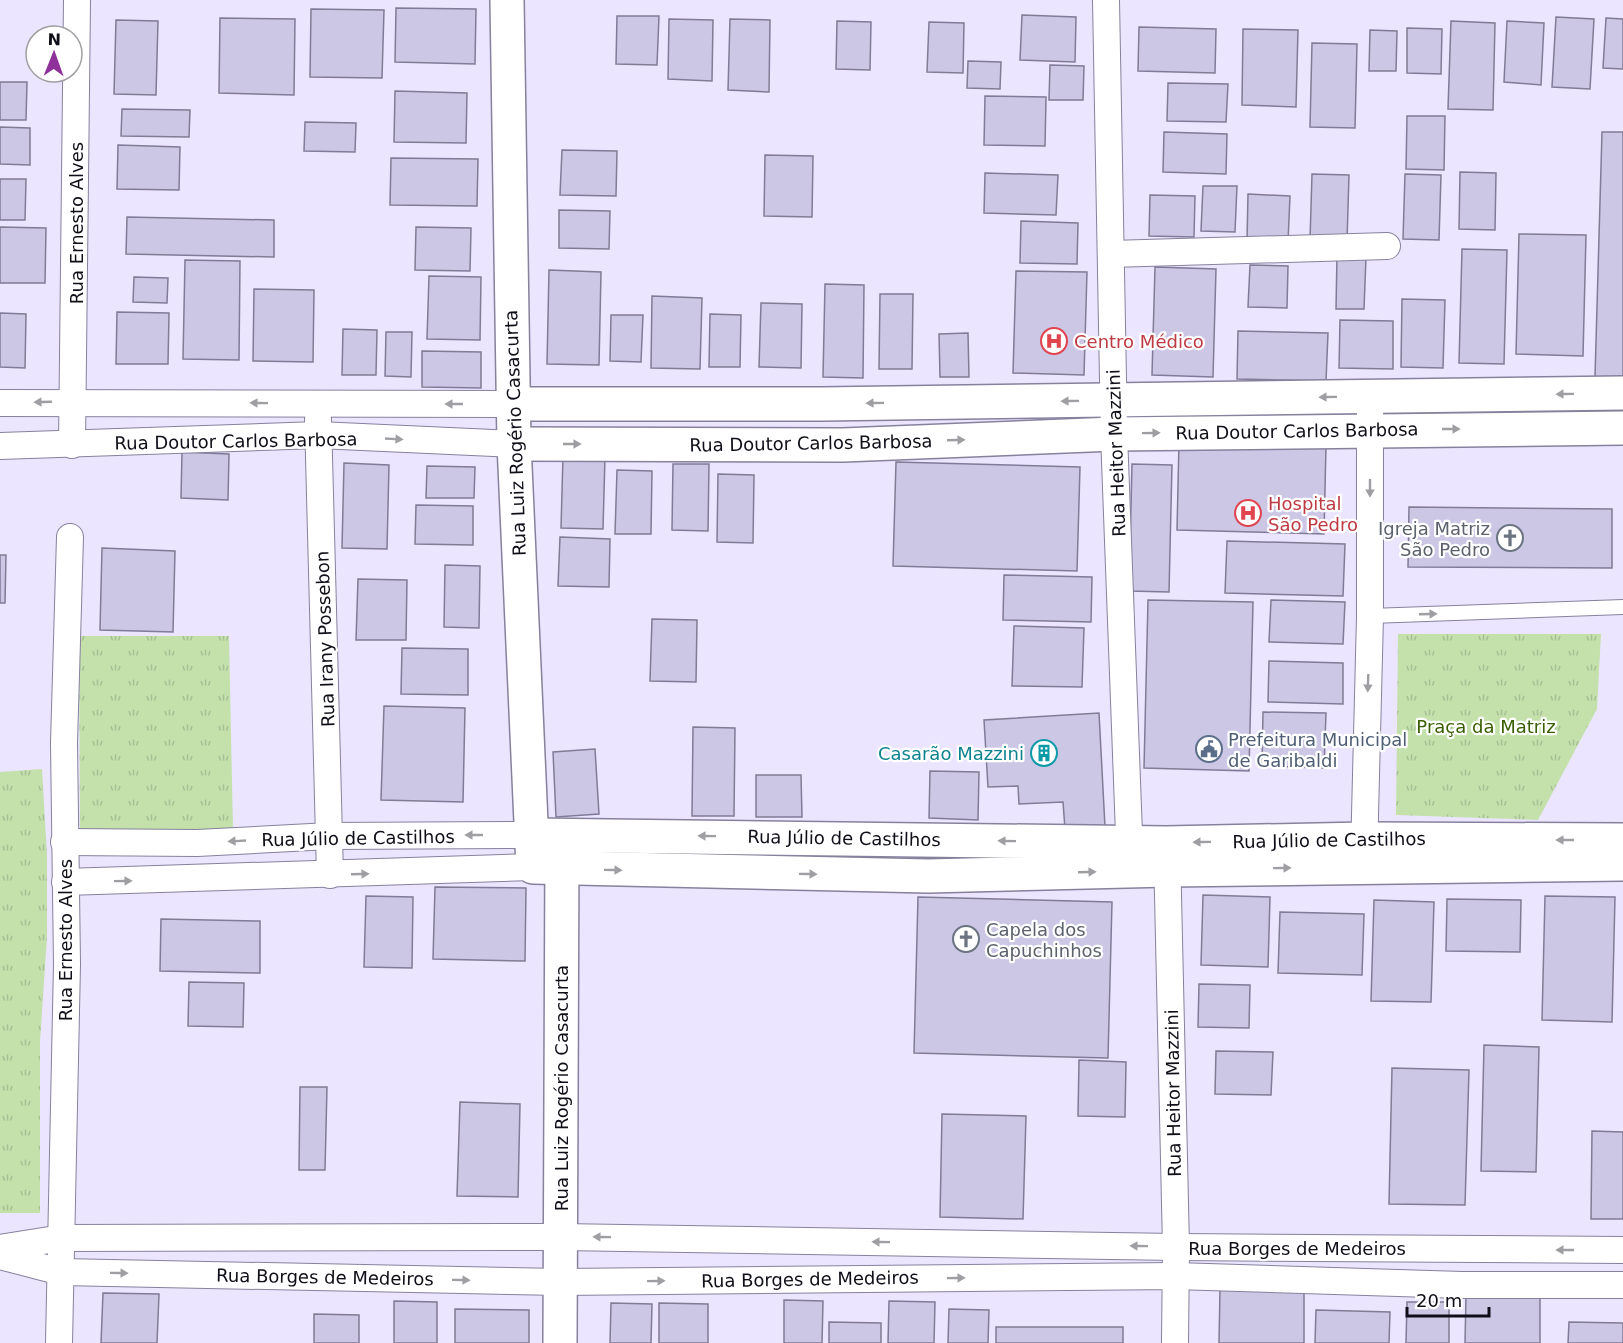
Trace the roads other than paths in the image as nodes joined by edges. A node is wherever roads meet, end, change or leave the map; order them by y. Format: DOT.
graph roads {
  1 [pos="77,0"];
  2 [pos="507,0"];
  3 [pos="1106,0"];
  4 [pos="1387,246"];
  5 [pos="1111,254"];
  6 [pos="1623,393"];
  7 [pos="1371,397"];
  8 [pos="1114,400"];
  9 [pos="74,401"];
  10 [pos="0,403"];
  11 [pos="317,404"];
  12 [pos="513,404"];
  13 [pos="822,404"];
  14 [pos="1623,428"];
  15 [pos="1370,429"];
  16 [pos="1114,434"];
  17 [pos="318,435"];
  18 [pos="514,444"];
  19 [pos="72,445"];
  20 [pos="824,445"];
  21 [pos="0,446"];
  22 [pos="70,537"];
  23 [pos="1623,607"];
  24 [pos="1370,616"];
  25 [pos="547,834"];
  26 [pos="330,836"];
  27 [pos="1623,840"];
  28 [pos="64,843"];
  29 [pos="1364,853"];
  30 [pos="1130,856"];
  31 [pos="1167,856"];
  32 [pos="1623,864"];
  33 [pos="547,868"];
  34 [pos="330,875"];
  35 [pos="65,882"];
  36 [pos="384,1237"];
  37 [pos="561,1237"];
  38 [pos="62,1238"];
  39 [pos="1176,1247"];
  40 [pos="0,1248"];
  41 [pos="1462,1249"];
  42 [pos="1623,1250"];
  43 [pos="0,1256"];
  44 [pos="61,1272"];
  45 [pos="1175,1276"];
  46 [pos="387,1278"];
  47 [pos="561,1282"];
  48 [pos="1462,1285"];
  49 [pos="1623,1285"];
  50 [pos="59,1343"];
  51 [pos="561,1343"];
  52 [pos="1174,1343"];
  1 -- 9 [label="street, Rua Ernesto Alves"];
  2 -- 12 [label="street, Rua Luiz Rogério Casacurta"];
  3 -- 5 [label="street, Rua Heitor Mazzini"];
  4 -- 5 [label="street"];
  5 -- 8 [label="street, Rua Heitor Mazzini"];
  6 -- 7 [label="street, Rua Doutor Carlos Barbosa, one-way"];
  7 -- 8 [label="street, Rua Doutor Carlos Barbosa, one-way"];
  7 -- 15 [label="street"];
  8 -- 13 [label="street, Rua Doutor Carlos Barbosa, one-way"];
  8 -- 16 [label="street, Rua Heitor Mazzini"];
  9 -- 10 [label="street, Rua Doutor Carlos Barbosa, one-way"];
  11 -- 9 [label="street, Rua Doutor Carlos Barbosa, one-way"];
  9 -- 19 [label="street, Rua Ernesto Alves"];
  12 -- 11 [label="street, Rua Doutor Carlos Barbosa, one-way"];
  11 -- 17 [label="street, Rua Irany Possebon"];
  12 -- 13 [label="street, Rua Doutor Carlos Barbosa"];
  12 -- 18 [label="street, Rua Luiz Rogério Casacurta"];
  13 -- 20 [label="street"];
  15 -- 14 [label="street, Rua Doutor Carlos Barbosa, one-way"];
  16 -- 15 [label="street, Rua Doutor Carlos Barbosa, one-way"];
  15 -- 24 [label="street, one-way"];
  20 -- 16 [label="street, Rua Doutor Carlos Barbosa, one-way"];
  16 -- 30 [label="street, Rua Heitor Mazzini"];
  17 -- 18 [label="street, Rua Doutor Carlos Barbosa, one-way"];
  17 -- 19 [label="street, Rua Doutor Carlos Barbosa"];
  17 -- 26 [label="street, Rua Irany Possebon"];
  18 -- 20 [label="street, Rua Doutor Carlos Barbosa, one-way"];
  18 -- 25 [label="street, Rua Luiz Rogério Casacurta"];
  19 -- 21 [label="street, Rua Doutor Carlos Barbosa"];
  22 -- 28 [label="street, Rua Ernesto Alves"];
  24 -- 23 [label="lane, one-way"];
  24 -- 29 [label="street, one-way"];
  25 -- 26 [label="street, Rua Júlio de Castilhos, one-way"];
  30 -- 25 [label="street, Rua Júlio de Castilhos, one-way"];
  25 -- 33 [label="street, Rua Luiz Rogério Casacurta"];
  26 -- 28 [label="street, Rua Júlio de Castilhos, one-way"];
  26 -- 34 [label="street, Rua Irany Possebon"];
  27 -- 29 [label="street, Rua Júlio de Castilhos, one-way"];
  28 -- 35 [label="street, Rua Ernesto Alves"];
  29 -- 31 [label="street, Rua Júlio de Castilhos"];
  29 -- 32 [label="street, Rua Júlio de Castilhos"];
  30 -- 31 [label="street, Rua Júlio de Castilhos"];
  33 -- 30 [label="street, Rua Júlio de Castilhos, one-way"];
  31 -- 39 [label="street, Rua Heitor Mazzini"];
  34 -- 33 [label="street, Rua Júlio de Castilhos, one-way"];
  33 -- 37 [label="street, Rua Luiz Rogério Casacurta"];
  35 -- 34 [label="street, Rua Júlio de Castilhos, one-way"];
  35 -- 38 [label="street, Rua Ernesto Alves"];
  36 -- 37 [label="street, Rua Borges de Medeiros"];
  36 -- 38 [label="street, Rua Borges de Medeiros"];
  36 -- 46 [label="street"];
  39 -- 37 [label="street, Rua Borges de Medeiros, one-way"];
  37 -- 47 [label="street, Rua Luiz Rogério Casacurta"];
  38 -- 40 [label="street, Rua Borges de Medeiros"];
  38 -- 44 [label="street, Rua Ernesto Alves"];
  39 -- 41 [label="street, Rua Borges de Medeiros"];
  39 -- 45 [label="street, Rua Heitor Mazzini"];
  42 -- 41 [label="street, Rua Borges de Medeiros, one-way"];
  41 -- 48 [label="street"];
  43 -- 44 [label="street, Rua Borges de Medeiros"];
  44 -- 46 [label="street, Rua Borges de Medeiros, one-way"];
  44 -- 50 [label="street, Rua Ernesto Alves"];
  47 -- 45 [label="street, Rua Borges de Medeiros, one-way"];
  45 -- 48 [label="street, Rua Borges de Medeiros"];
  45 -- 52 [label="street, Rua Heitor Mazzini"];
  46 -- 47 [label="street, Rua Borges de Medeiros, one-way"];
  47 -- 51 [label="street, Rua Luiz Rogério Casacurta"];
  48 -- 49 [label="street, Rua Borges de Medeiros"];
}
